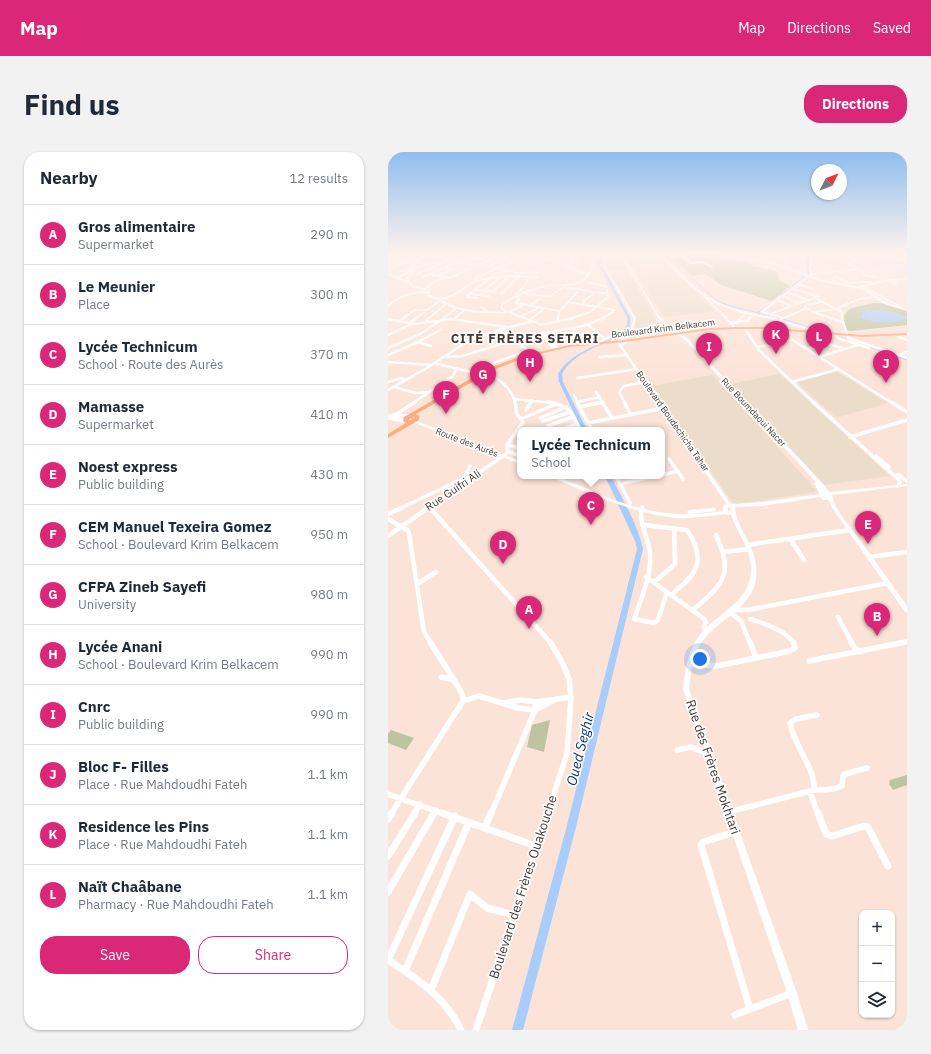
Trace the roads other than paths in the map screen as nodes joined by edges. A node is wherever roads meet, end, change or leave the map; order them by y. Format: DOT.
graph roads {
  1 [pos="407,294"];
  2 [pos="429,294"];
  3 [pos="455,294"];
  4 [pos="470,294"];
  5 [pos="526,294"];
  6 [pos="553,294"];
  7 [pos="575,294"];
  8 [pos="593,294"];
  9 [pos="609,294"];
  10 [pos="621,294"];
  11 [pos="645,294"];
  12 [pos="792,294"];
  13 [pos="810,294"];
  14 [pos="871,294"];
  15 [pos="872,294"];
  16 [pos="872,294"];
  17 [pos="704,295"];
  18 [pos="452,296"];
  19 [pos="489,296"];
  20 [pos="518,296"];
  21 [pos="783,296"];
  22 [pos="466,297"];
  23 [pos="876,297"];
  24 [pos="478,298"];
  25 [pos="815,298"];
  26 [pos="539,299"];
  27 [pos="440,300"];
  28 [pos="778,300"];
  29 [pos="808,300"];
  30 [pos="568,302"];
  31 [pos="821,302"];
  32 [pos="800,303"];
  33 [pos="813,303"];
  34 [pos="446,304"];
  35 [pos="524,304"];
  36 [pos="889,304"];
  37 [pos="584,305"];
  38 [pos="388,306"];
  39 [pos="530,306"];
  40 [pos="791,306"];
  41 [pos="481,307"];
  42 [pos="541,307"];
  43 [pos="599,307"];
  44 [pos="806,307"];
  45 [pos="456,308"];
  46 [pos="545,308"];
  47 [pos="836,309"];
  48 [pos="906,309"];
  49 [pos="427,310"];
  50 [pos="465,310"];
  51 [pos="560,310"];
  52 [pos="761,311"];
  53 [pos="488,312"];
  54 [pos="813,312"];
  55 [pos="507,313"];
  56 [pos="756,314"];
  57 [pos="770,314"];
  58 [pos="745,315"];
  59 [pos="521,316"];
  60 [pos="388,319"];
  61 [pos="454,319"];
  62 [pos="782,319"];
  63 [pos="394,320"];
  64 [pos="442,320"];
  65 [pos="400,321"];
  66 [pos="531,321"];
  67 [pos="747,321"];
  68 [pos="425,322"];
  69 [pos="558,322"];
  70 [pos="842,322"];
  71 [pos="388,323"];
  72 [pos="410,323"];
  73 [pos="730,323"];
  74 [pos="736,323"];
  75 [pos="414,324"];
  76 [pos="548,324"];
  77 [pos="587,324"];
  78 [pos="539,325"];
  79 [pos="509,327"];
  80 [pos="575,327"];
  81 [pos="735,328"];
  82 [pos="746,328"];
  83 [pos="442,329"];
  84 [pos="498,330"];
  85 [pos="579,331"];
  86 [pos="786,331"];
  87 [pos="811,331"];
  88 [pos="551,332"];
  89 [pos="796,332"];
  90 [pos="544,333"];
  91 [pos="599,334"];
  92 [pos="618,334"];
  93 [pos="791,334"];
  94 [pos="388,335"];
  95 [pos="516,335"];
  96 [pos="584,335"];
  97 [pos="680,335"];
  98 [pos="836,336"];
  99 [pos="849,337"];
  100 [pos="907,337"];
  101 [pos="520,338"];
  102 [pos="589,338"];
  103 [pos="605,339"];
  104 [pos="409,340"];
  105 [pos="513,340"];
  106 [pos="626,340"];
  107 [pos="792,340"];
  108 [pos="418,342"];
  109 [pos="618,343"];
  110 [pos="552,344"];
  111 [pos="598,344"];
  112 [pos="858,345"];
  113 [pos="431,346"];
  114 [pos="566,347"];
  115 [pos="759,347"];
  116 [pos="388,348"];
  117 [pos="555,349"];
  118 [pos="807,349"];
  119 [pos="845,350"];
  120 [pos="546,351"];
  121 [pos="907,352"];
  122 [pos="388,355"];
  123 [pos="627,355"];
  124 [pos="899,355"];
  125 [pos="442,357"];
  126 [pos="819,357"];
  127 [pos="600,358"];
  128 [pos="907,359"];
  129 [pos="388,362"];
  130 [pos="397,363"];
  131 [pos="433,364"];
  132 [pos="388,367"];
  133 [pos="637,368"];
  134 [pos="456,369"];
  135 [pos="839,369"];
  136 [pos="488,371"];
  137 [pos="577,378"];
  138 [pos="406,380"];
  139 [pos="388,382"];
  140 [pos="646,382"];
  141 [pos="793,382"];
  142 [pos="394,387"];
  143 [pos="388,390"];
  144 [pos="456,390"];
  145 [pos="429,392"];
  146 [pos="596,392"];
  147 [pos="418,393"];
  148 [pos="574,395"];
  149 [pos="514,398"];
  150 [pos="600,398"];
  151 [pos="532,400"];
  152 [pos="414,402"];
  153 [pos="577,402"];
  154 [pos="603,402"];
  155 [pos="557,404"];
  156 [pos="566,407"];
  157 [pos="580,407"];
  158 [pos="664,408"];
  159 [pos="526,410"];
  160 [pos="570,412"];
  161 [pos="907,412"];
  162 [pos="534,413"];
  163 [pos="396,415"];
  164 [pos="411,415"];
  165 [pos="630,415"];
  166 [pos="572,417"];
  167 [pos="388,418"];
  168 [pos="540,418"];
  169 [pos="612,418"];
  170 [pos="393,419"];
  171 [pos="521,419"];
  172 [pos="412,420"];
  173 [pos="907,420"];
  174 [pos="543,421"];
  175 [pos="588,423"];
  176 [pos="577,424"];
  177 [pos="548,426"];
  178 [pos="520,427"];
  179 [pos="568,427"];
  180 [pos="578,427"];
  181 [pos="590,427"];
  182 [pos="517,432"];
  183 [pos="388,435"];
  184 [pos="852,436"];
  185 [pos="507,445"];
  186 [pos="517,447"];
  187 [pos="505,455"];
  188 [pos="517,455"];
  189 [pos="517,460"];
  190 [pos="669,460"];
  191 [pos="470,466"];
  192 [pos="678,471"];
  193 [pos="665,473"];
  194 [pos="898,477"];
  195 [pos="464,478"];
  196 [pos="471,478"];
  197 [pos="561,479"];
  198 [pos="567,479"];
  199 [pos="618,479"];
  200 [pos="641,479"];
  201 [pos="683,479"];
  202 [pos="907,481"];
  203 [pos="620,484"];
  204 [pos="898,486"];
  205 [pos="907,486"];
  206 [pos="826,496"];
  207 [pos="611,497"];
  208 [pos="627,503"];
  209 [pos="430,507"];
  210 [pos="642,508"];
  211 [pos="729,509"];
  212 [pos="388,514"];
  213 [pos="388,519"];
  214 [pos="644,525"];
  215 [pos="401,526"];
  216 [pos="674,528"];
  217 [pos="850,530"];
  218 [pos="716,534"];
  219 [pos="388,536"];
  220 [pos="791,540"];
  221 [pos="748,547"];
  222 [pos="724,552"];
  223 [pos="907,552"];
  224 [pos="869,557"];
  225 [pos="804,560"];
  226 [pos="436,572"];
  227 [pos="646,578"];
  228 [pos="654,582"];
  229 [pos="888,583"];
  230 [pos="417,584"];
  231 [pos="669,594"];
  232 [pos="693,610"];
  233 [pos="733,610"];
  234 [pos="907,610"];
  235 [pos="838,617"];
  236 [pos="750,618"];
  237 [pos="706,631"];
  238 [pos="907,642"];
  239 [pos="860,652"];
  240 [pos="756,658"];
  241 [pos="809,662"];
  242 [pos="690,664"];
  243 [pos="441,677"];
  244 [pos="454,680"];
  245 [pos="571,697"];
  246 [pos="463,701"];
  247 [pos="501,703"];
  248 [pos="534,705"];
  249 [pos="818,715"];
  250 [pos="677,750"];
  251 [pos="708,754"];
  252 [pos="867,768"];
  253 [pos="812,791"];
  254 [pos="388,794"];
  255 [pos="402,798"];
  256 [pos="420,804"];
  257 [pos="436,810"];
  258 [pos="728,812"];
  259 [pos="455,816"];
  260 [pos="388,819"];
  261 [pos="469,822"];
  262 [pos="485,827"];
  263 [pos="735,832"];
  264 [pos="536,846"];
  265 [pos="388,856"];
  266 [pos="888,866"];
  267 [pos="388,892"];
  268 [pos="514,915"];
  269 [pos="388,960"];
  270 [pos="405,971"];
  271 [pos="431,990"];
  272 [pos="792,994"];
  273 [pos="750,1009"];
  274 [pos="735,1015"];
  275 [pos="461,1030"];
  276 [pos="476,1030"];
  277 [pos="803,1030"];
  1 -- 38 [label="street"];
  2 -- 27 [label="street"];
  3 -- 18 [label="street"];
  4 -- 19 [label="street"];
  4 -- 22 [label="street"];
  5 -- 6 [label="street"];
  5 -- 20 [label="street"];
  7 -- 30 [label="street"];
  8 -- 37 [label="street"];
  9 -- 43 [label="street"];
  10 -- 106 [label="street"];
  11 -- 97 [label="street"];
  12 -- 29 [label="street"];
  13 -- 25 [label="street"];
  14 -- 23 [label="street"];
  15 -- 23 [label="street"];
  16 -- 36 [label="street"];
  17 -- 56 [label="street"];
  17 -- 73 [label="street"];
  18 -- 22 [label="street"];
  18 -- 27 [label="street"];
  20 -- 35 [label="street"];
  20 -- 55 [label="street"];
  21 -- 28 [label="street"];
  21 -- 32 [label="street"];
  22 -- 24 [label="street"];
  23 -- 36 [label="street"];
  23 -- 47 [label="street"];
  25 -- 29 [label="street"];
  25 -- 31 [label="street"];
  26 -- 39 [label="street"];
  27 -- 34 [label="street"];
  27 -- 49 [label="street"];
  28 -- 40 [label="street"];
  28 -- 52 [label="street"];
  29 -- 32 [label="street"];
  29 -- 33 [label="street"];
  30 -- 37 [label="street"];
  30 -- 51 [label="street"];
  31 -- 33 [label="street"];
  31 -- 47 [label="street"];
  32 -- 40 [label="street"];
  32 -- 44 [label="street"];
  33 -- 44 [label="street"];
  34 -- 45 [label="street"];
  34 -- 68 [label="street"];
  35 -- 39 [label="street"];
  35 -- 55 [label="street"];
  36 -- 48 [label="street"];
  37 -- 43 [label="street"];
  39 -- 42 [label="street"];
  40 -- 57 [label="street"];
  41 -- 53 [label="street"];
  42 -- 46 [label="street"];
  42 -- 59 [label="street"];
  43 -- 69 [label="street"];
  43 -- 77 [label="street"];
  44 -- 54 [label="street"];
  44 -- 62 [label="street"];
  45 -- 50 [label="street"];
  45 -- 64 [label="street"];
  46 -- 51 [label="street"];
  46 -- 66 [label="street"];
  47 -- 54 [label="street"];
  47 -- 70 [label="street"];
  49 -- 65 [label="street"];
  49 -- 72 [label="street"];
  50 -- 53 [label="street"];
  50 -- 61 [label="street"];
  51 -- 69 [label="street"];
  52 -- 56 [label="street"];
  52 -- 57 [label="street"];
  53 -- 55 [label="street"];
  54 -- 70 [label="street"];
  55 -- 59 [label="street"];
  55 -- 66 [label="street"];
  56 -- 62 [label="street"];
  56 -- 67 [label="street"];
  57 -- 62 [label="street"];
  58 -- 74 [label="street"];
  59 -- 66 [label="street"];
  60 -- 63 [label="street"];
  61 -- 64 [label="street"];
  61 -- 79 [label="street"];
  62 -- 87 [label="street"];
  63 -- 65 [label="street"];
  63 -- 71 [label="street"];
  64 -- 68 [label="street"];
  64 -- 104 [label="street"];
  65 -- 72 [label="street"];
  66 -- 78 [label="street"];
  66 -- 79 [label="street"];
  67 -- 74 [label="street"];
  67 -- 82 [label="street"];
  68 -- 75 [label="street"];
  69 -- 76 [label="street"];
  70 -- 99 [label="street"];
  72 -- 75 [label="street"];
  73 -- 74 [label="street"];
  73 -- 81 [label="street"];
  75 -- 94 [label="street"];
  76 -- 78 [label="street"];
  76 -- 78 [label="street"];
  77 -- 80 [label="street"];
  77 -- 91 [label="street"];
  78 -- 90 [label="street"];
  79 -- 84 [label="street"];
  80 -- 85 [label="street"];
  80 -- 88 [label="street"];
  81 -- 82 [label="main road, Boulevard Krim Belkacem"];
  81 -- 97 [label="main road, Boulevard Krim Belkacem"];
  82 -- 86 [label="main road, Boulevard Krim Belkacem"];
  82 -- 87 [label="main road, Boulevard Krim Belkacem"];
  82 -- 97 [label="main road, Boulevard Krim Belkacem"];
  82 -- 115 [label="street"];
  83 -- 108 [label="street"];
  84 -- 105 [label="street"];
  84 -- 125 [label="street"];
  85 -- 96 [label="street"];
  85 -- 96 [label="street"];
  86 -- 89 [label="main road, Boulevard Krim Belkacem"];
  86 -- 93 [label="street"];
  87 -- 89 [label="main road, Boulevard Krim Belkacem"];
  87 -- 98 [label="main road, Boulevard Krim Belkacem"];
  87 -- 99 [label="main road, Boulevard Krim Belkacem"];
  88 -- 90 [label="street"];
  88 -- 102 [label="street"];
  89 -- 93 [label="street"];
  90 -- 101 [label="street"];
  90 -- 110 [label="street"];
  91 -- 102 [label="street"];
  91 -- 103 [label="street"];
  92 -- 103 [label="street"];
  93 -- 107 [label="street"];
  95 -- 101 [label="street"];
  96 -- 102 [label="street"];
  97 -- 106 [label="main road, Boulevard Krim Belkacem"];
  97 -- 106 [label="main road, Boulevard Krim Belkacem"];
  97 -- 206 [label="street, Rue Boumdaoui Nacer"];
  98 -- 99 [label="main road, Boulevard Krim Belkacem"];
  98 -- 112 [label="street"];
  99 -- 100 [label="main road, Boulevard Krim Belkacem"];
  99 -- 100 [label="main road, Boulevard Krim Belkacem"];
  99 -- 124 [label="street"];
  101 -- 105 [label="street"];
  103 -- 111 [label="street"];
  104 -- 108 [label="street"];
  104 -- 116 [label="street"];
  105 -- 125 [label="street"];
  105 -- 134 [label="street"];
  106 -- 109 [label="main road, Boulevard Krim Belkacem"];
  107 -- 115 [label="street"];
  107 -- 118 [label="street"];
  108 -- 113 [label="street"];
  108 -- 122 [label="street"];
  109 -- 111 [label="main road, Boulevard Krim Belkacem"];
  109 -- 123 [label="street, Boulevard Boudechicha Tahar"];
  110 -- 114 [label="main road"];
  110 -- 117 [label="street"];
  110 -- 120 [label="main road"];
  111 -- 114 [label="main road, Boulevard Krim Belkacem"];
  111 -- 117 [label="main road, Boulevard Krim Belkacem"];
  112 -- 119 [label="street"];
  112 -- 128 [label="street"];
  114 -- 117 [label="main road, Boulevard Krim Belkacem"];
  115 -- 141 [label="street"];
  117 -- 120 [label="main road, Boulevard Krim Belkacem"];
  117 -- 136 [label="main road, Boulevard Krim Belkacem"];
  118 -- 119 [label="street"];
  118 -- 126 [label="street"];
  119 -- 126 [label="street"];
  120 -- 136 [label="main road, Boulevard Krim Belkacem"];
  121 -- 124 [label="street"];
  123 -- 127 [label="street"];
  123 -- 133 [label="street, Boulevard Boudechicha Tahar"];
  124 -- 128 [label="street"];
  125 -- 131 [label="street"];
  126 -- 135 [label="street"];
  129 -- 130 [label="street"];
  130 -- 131 [label="street"];
  130 -- 132 [label="street"];
  131 -- 134 [label="street"];
  131 -- 138 [label="street"];
  133 -- 137 [label="street"];
  133 -- 140 [label="street, Boulevard Boudechicha Tahar"];
  134 -- 145 [label="street"];
  135 -- 141 [label="street"];
  135 -- 161 [label="street"];
  136 -- 144 [label="main road, Boulevard Krim Belkacem"];
  136 -- 149 [label="street"];
  138 -- 139 [label="street"];
  138 -- 142 [label="street"];
  140 -- 158 [label="street, Boulevard Boudechicha Tahar"];
  140 -- 165 [label="street"];
  141 -- 184 [label="street"];
  142 -- 143 [label="street"];
  142 -- 147 [label="street"];
  144 -- 164 [label="main road, Boulevard Krim Belkacem"];
  144 -- 172 [label="main road, Boulevard Krim Belkacem"];
  144 -- 172 [label="main road"];
  145 -- 147 [label="street"];
  145 -- 152 [label="street"];
  146 -- 150 [label="street"];
  147 -- 152 [label="street"];
  148 -- 153 [label="street"];
  149 -- 151 [label="street"];
  149 -- 171 [label="street"];
  150 -- 153 [label="street"];
  150 -- 154 [label="street"];
  151 -- 155 [label="street"];
  151 -- 159 [label="street"];
  152 -- 163 [label="street"];
  153 -- 157 [label="street"];
  154 -- 157 [label="street"];
  154 -- 169 [label="street"];
  155 -- 156 [label="street"];
  155 -- 162 [label="street"];
  156 -- 160 [label="street"];
  156 -- 168 [label="street"];
  157 -- 175 [label="street"];
  158 -- 165 [label="street"];
  158 -- 211 [label="street, Boulevard Boudechicha Tahar"];
  160 -- 166 [label="street"];
  160 -- 174 [label="street"];
  162 -- 168 [label="street"];
  162 -- 171 [label="street"];
  163 -- 164 [label="street"];
  163 -- 167 [label="street"];
  163 -- 170 [label="street"];
  164 -- 172 [label="main road"];
  164 -- 172 [label="main road, Boulevard Krim Belkacem"];
  165 -- 169 [label="street"];
  166 -- 176 [label="street"];
  166 -- 177 [label="street"];
  167 -- 170 [label="street"];
  168 -- 174 [label="street"];
  169 -- 175 [label="street"];
  170 -- 172 [label="street"];
  171 -- 178 [label="street"];
  172 -- 183 [label="main road, Boulevard Krim Belkacem"];
  172 -- 187 [label="street, Route des Aurès"];
  173 -- 184 [label="street"];
  174 -- 177 [label="street"];
  175 -- 181 [label="street"];
  176 -- 179 [label="street"];
  176 -- 180 [label="street"];
  182 -- 185 [label="street"];
  184 -- 194 [label="street"];
  185 -- 186 [label="street"];
  185 -- 188 [label="street"];
  187 -- 189 [label="street, Route des Aurès"];
  187 -- 196 [label="street, Rue Guifri Ali"];
  190 -- 192 [label="street"];
  191 -- 195 [label="street"];
  192 -- 193 [label="street"];
  192 -- 201 [label="street"];
  194 -- 202 [label="street"];
  194 -- 204 [label="street"];
  195 -- 196 [label="street"];
  195 -- 212 [label="street"];
  196 -- 209 [label="street, Rue Guifri Ali"];
  197 -- 207 [label="street"];
  198 -- 207 [label="street"];
  199 -- 203 [label="street"];
  200 -- 203 [label="street"];
  203 -- 208 [label="street"];
  204 -- 205 [label="street"];
  204 -- 206 [label="street"];
  205 -- 206 [label="street"];
  206 -- 211 [label="street"];
  206 -- 217 [label="street"];
  207 -- 208 [label="street"];
  208 -- 210 [label="street"];
  209 -- 215 [label="street, Rue Guifri Ali"];
  209 -- 245 [label="street, Boulevard des Frères Ouakouche"];
  210 -- 211 [label="street"];
  210 -- 214 [label="street"];
  211 -- 221 [label="street, Rue des Frères Mokhtari"];
  213 -- 215 [label="street"];
  214 -- 216 [label="street"];
  214 -- 227 [label="street"];
  215 -- 219 [label="street, Rue Guifri Ali"];
  215 -- 230 [label="street"];
  216 -- 228 [label="street"];
  216 -- 231 [label="street"];
  217 -- 220 [label="street"];
  217 -- 224 [label="street"];
  218 -- 222 [label="street"];
  220 -- 221 [label="street"];
  220 -- 225 [label="street"];
  221 -- 222 [label="street"];
  221 -- 233 [label="street, Rue des Frères Mokhtari"];
  222 -- 232 [label="street"];
  223 -- 224 [label="street"];
  224 -- 229 [label="street"];
  226 -- 230 [label="street"];
  227 -- 228 [label="street"];
  227 -- 231 [label="street"];
  228 -- 231 [label="street"];
  229 -- 233 [label="street"];
  229 -- 234 [label="street"];
  230 -- 244 [label="street"];
  231 -- 232 [label="street"];
  232 -- 237 [label="street"];
  233 -- 237 [label="street, Rue des Frères Mokhtari"];
  233 -- 240 [label="street"];
  235 -- 239 [label="street"];
  236 -- 240 [label="street"];
  237 -- 242 [label="street, Rue des Frères Mokhtari"];
  238 -- 239 [label="street"];
  239 -- 241 [label="street"];
  240 -- 242 [label="street"];
  242 -- 251 [label="street, Rue des Frères Mokhtari"];
  243 -- 244 [label="street"];
  244 -- 246 [label="street"];
  245 -- 248 [label="street"];
  245 -- 264 [label="street, Boulevard des Frères Ouakouche"];
  246 -- 247 [label="street"];
  246 -- 255 [label="street"];
  247 -- 248 [label="street"];
  247 -- 248 [label="street"];
  248 -- 262 [label="street"];
  249 -- 253 [label="street"];
  250 -- 251 [label="street"];
  251 -- 258 [label="street, Rue des Frères Mokhtari"];
  252 -- 253 [label="street"];
  253 -- 258 [label="street"];
  253 -- 266 [label="street"];
  254 -- 255 [label="street"];
  255 -- 256 [label="street"];
  255 -- 260 [label="street"];
  256 -- 257 [label="street"];
  256 -- 265 [label="street"];
  257 -- 259 [label="street"];
  257 -- 267 [label="street"];
  258 -- 263 [label="street, Rue des Frères Mokhtari"];
  259 -- 261 [label="street"];
  259 -- 269 [label="street"];
  261 -- 262 [label="street"];
  261 -- 270 [label="street"];
  262 -- 264 [label="street"];
  263 -- 272 [label="street, Rue des Frères Mokhtari"];
  263 -- 273 [label="street"];
  264 -- 268 [label="street, Boulevard des Frères Ouakouche"];
  268 -- 271 [label="street"];
  268 -- 276 [label="street, Boulevard des Frères Ouakouche"];
  269 -- 270 [label="street"];
  270 -- 271 [label="street"];
  271 -- 275 [label="street"];
  272 -- 273 [label="street"];
  272 -- 277 [label="street, Rue des Frères Mokhtari"];
  273 -- 274 [label="street"];
}
